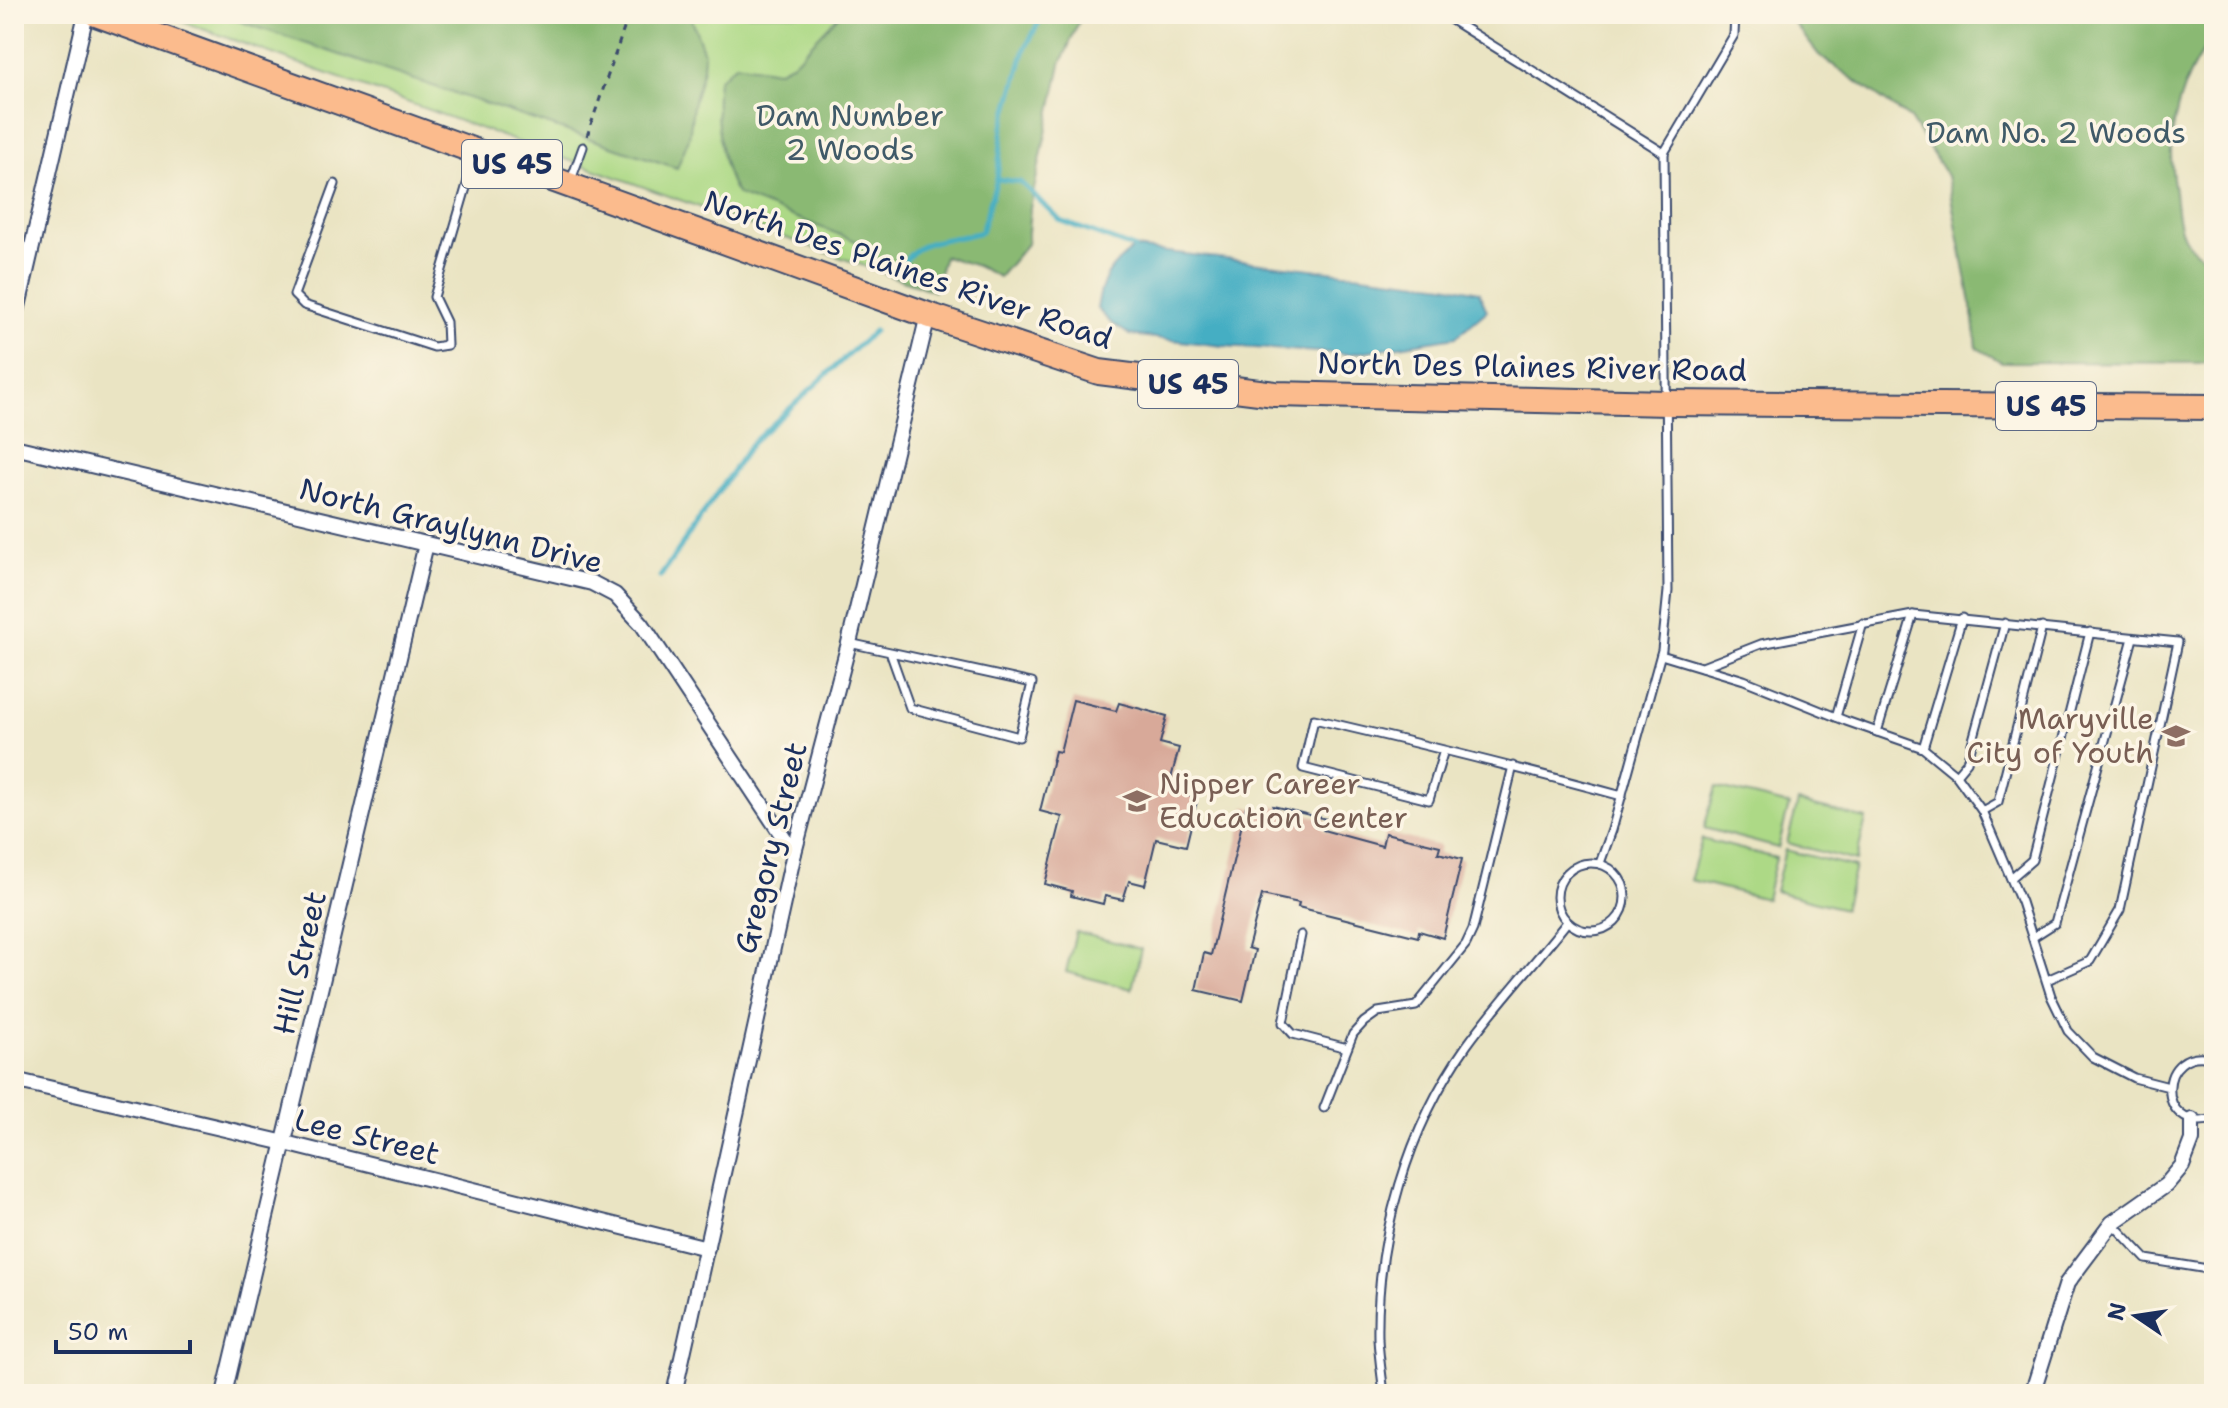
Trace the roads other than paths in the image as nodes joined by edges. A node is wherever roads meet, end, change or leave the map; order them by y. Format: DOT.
graph roads {
  1 [pos="86,14"];
  2 [pos="96,14"];
  3 [pos="1442,14"];
  4 [pos="1735,14"];
  5 [pos="583,147"];
  6 [pos="477,151"];
  7 [pos="1664,153"];
  8 [pos="335,184"];
  9 [pos="570,185"];
  10 [pos="928,315"];
  11 [pos="14,324"];
  12 [pos="1668,403"];
  13 [pos="2214,407"];
  14 [pos="14,447"];
  15 [pos="426,544"];
  16 [pos="1913,615"];
  17 [pos="1962,618"];
  18 [pos="1863,623"];
  19 [pos="2005,623"];
  20 [pos="2042,627"];
  21 [pos="2090,632"];
  22 [pos="2133,638"];
  23 [pos="849,643"];
  24 [pos="890,652"];
  25 [pos="1661,655"];
  26 [pos="1702,667"];
  27 [pos="1836,717"];
  28 [pos="1877,732"];
  29 [pos="1923,748"];
  30 [pos="1444,750"];
  31 [pos="1513,766"];
  32 [pos="1956,775"];
  33 [pos="1622,796"];
  34 [pos="1982,811"];
  35 [pos="794,853"];
  36 [pos="1600,863"];
  37 [pos="2011,878"];
  38 [pos="1567,922"];
  39 [pos="1301,935"];
  40 [pos="2033,937"];
  41 [pos="2047,980"];
  42 [pos="1347,1048"];
  43 [pos="2214,1059"];
  44 [pos="14,1080"];
  45 [pos="2169,1087"];
  46 [pos="1324,1108"];
  47 [pos="2214,1119"];
  48 [pos="2192,1120"];
  49 [pos="285,1143"];
  50 [pos="2112,1223"];
  51 [pos="707,1248"];
  52 [pos="2214,1270"];
  53 [pos="224,1394"];
  54 [pos="674,1394"];
  55 [pos="1384,1394"];
  56 [pos="2032,1394"];
  1 -- 11 [label="street"];
  2 -- 6 [label="main road, North Des Plaines River Road / US 45"];
  3 -- 7 [label="lane"];
  4 -- 7 [label="lane"];
  5 -- 9 [label="lane"];
  6 -- 8 [label="lane"];
  6 -- 9 [label="main road, North Des Plaines River Road / US 45"];
  7 -- 12 [label="lane"];
  9 -- 10 [label="main road, North Des Plaines River Road / US 45"];
  10 -- 12 [label="main road, North Des Plaines River Road / US 45"];
  10 -- 23 [label="street, Gregory Street"];
  12 -- 13 [label="main road, North Des Plaines River Road / US 45"];
  12 -- 25 [label="lane"];
  14 -- 15 [label="street, North Graylynn Drive"];
  15 -- 35 [label="street, North Graylynn Drive"];
  15 -- 49 [label="street, Hill Street"];
  16 -- 17 [label="lane"];
  16 -- 18 [label="lane"];
  16 -- 28 [label="lane"];
  17 -- 19 [label="lane"];
  17 -- 29 [label="lane"];
  18 -- 26 [label="lane"];
  18 -- 27 [label="lane"];
  19 -- 20 [label="lane"];
  19 -- 32 [label="lane"];
  20 -- 21 [label="lane"];
  20 -- 34 [label="lane"];
  21 -- 22 [label="lane"];
  21 -- 37 [label="lane"];
  22 -- 40 [label="lane"];
  22 -- 41 [label="lane"];
  23 -- 24 [label="lane"];
  23 -- 35 [label="street, Gregory Street"];
  24 -- 24 [label="lane"];
  25 -- 26 [label="lane"];
  25 -- 33 [label="lane"];
  26 -- 27 [label="lane"];
  27 -- 28 [label="lane"];
  28 -- 29 [label="lane"];
  29 -- 32 [label="lane"];
  30 -- 30 [label="lane"];
  30 -- 31 [label="lane"];
  31 -- 33 [label="lane"];
  31 -- 42 [label="lane"];
  32 -- 34 [label="lane"];
  33 -- 36 [label="lane"];
  34 -- 37 [label="lane"];
  35 -- 51 [label="street, Gregory Street"];
  36 -- 38 [label="lane"];
  36 -- 38 [label="lane"];
  37 -- 40 [label="lane"];
  38 -- 55 [label="lane"];
  39 -- 42 [label="lane"];
  40 -- 41 [label="lane"];
  41 -- 45 [label="lane"];
  42 -- 46 [label="lane"];
  43 -- 45 [label="lane"];
  44 -- 49 [label="street, Lee Street"];
  45 -- 48 [label="lane"];
  47 -- 48 [label="lane"];
  48 -- 50 [label="street"];
  49 -- 51 [label="street, Lee Street"];
  49 -- 53 [label="street, Hill Street"];
  50 -- 52 [label="lane"];
  50 -- 56 [label="street"];
  51 -- 54 [label="street, Gregory Street"];
}
